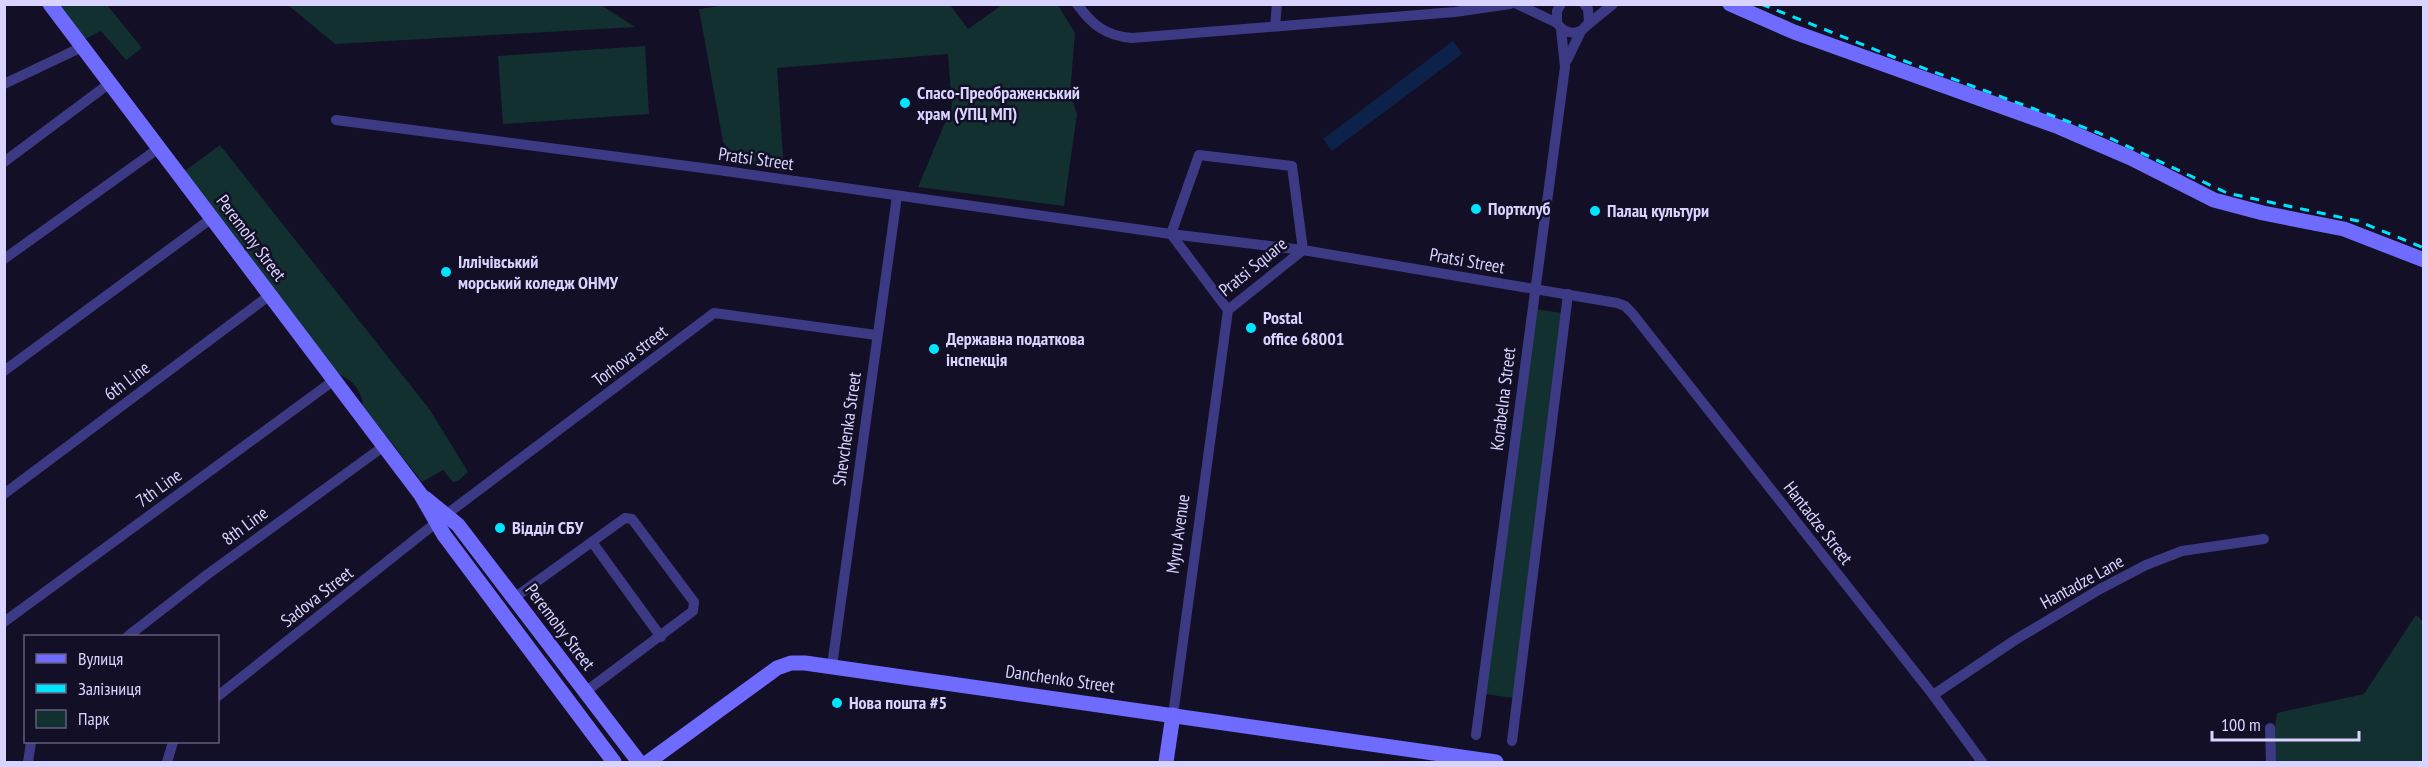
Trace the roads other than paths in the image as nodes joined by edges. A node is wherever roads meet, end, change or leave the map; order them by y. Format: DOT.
graph roads {
  1 [pos="50,4"];
  2 [pos="1077,4"];
  3 [pos="1278,4"];
  4 [pos="1510,4"];
  5 [pos="1517,4"];
  6 [pos="1562,4"];
  7 [pos="1584,4"];
  8 [pos="1613,4"];
  9 [pos="1730,4"];
  10 [pos="1559,26"];
  11 [pos="1275,27"];
  12 [pos="1584,29"];
  13 [pos="82,47"];
  14 [pos="1565,67"];
  15 [pos="110,83"];
  16 [pos="4,84"];
  17 [pos="336,120"];
  18 [pos="159,148"];
  19 [pos="4,162"];
  20 [pos="897,196"];
  21 [pos="212,218"];
  22 [pos="1171,234"];
  23 [pos="1303,250"];
  24 [pos="4,259"];
  25 [pos="2424,260"];
  26 [pos="1534,289"];
  27 [pos="1568,294"];
  28 [pos="270,295"];
  29 [pos="1625,306"];
  30 [pos="1228,310"];
  31 [pos="876,335"];
  32 [pos="4,371"];
  33 [pos="333,381"];
  34 [pos="384,446"];
  35 [pos="4,494"];
  36 [pos="442,519"];
  37 [pos="2264,539"];
  38 [pos="591,542"];
  39 [pos="514,598"];
  40 [pos="4,622"];
  41 [pos="129,635"];
  42 [pos="661,637"];
  43 [pos="832,666"];
  44 [pos="585,692"];
  45 [pos="219,695"];
  46 [pos="1933,695"];
  47 [pos="1173,715"];
  48 [pos="2270,728"];
  49 [pos="1476,735"];
  50 [pos="1512,741"];
  51 [pos="31,743"];
  52 [pos="173,743"];
  53 [pos="28,762"];
  54 [pos="167,762"];
  55 [pos="614,762"];
  56 [pos="639,762"];
  57 [pos="648,762"];
  58 [pos="1166,762"];
  59 [pos="1496,762"];
  60 [pos="1982,762"];
  61 [pos="2271,762"];
  1 -- 13 [label="main road, Peremohy Street"];
  2 -- 11 [label="street"];
  3 -- 11 [label="street"];
  4 -- 11 [label="street"];
  5 -- 10 [label="street"];
  6 -- 10 [label="street"];
  7 -- 12 [label="street"];
  8 -- 12 [label="street"];
  9 -- 25 [label="main road"];
  10 -- 12 [label="street"];
  10 -- 14 [label="street"];
  12 -- 14 [label="street"];
  13 -- 15 [label="main road, Peremohy Street"];
  13 -- 16 [label="street"];
  14 -- 26 [label="street, Korabelna Street"];
  15 -- 18 [label="main road, Peremohy Street"];
  15 -- 19 [label="street"];
  17 -- 20 [label="street, Pratsi Street"];
  18 -- 21 [label="main road, Peremohy Street"];
  18 -- 24 [label="street"];
  20 -- 22 [label="street, Pratsi Street"];
  20 -- 31 [label="street, Shevchenka Street"];
  21 -- 28 [label="main road, Peremohy Street"];
  21 -- 32 [label="street"];
  22 -- 23 [label="street, Pratsi Square"];
  22 -- 23 [label="street"];
  22 -- 30 [label="street, Pratsi Square"];
  23 -- 26 [label="street, Pratsi Street"];
  23 -- 30 [label="street, Pratsi Square"];
  26 -- 27 [label="street, Pratsi Street"];
  26 -- 49 [label="street, Korabelna Street"];
  27 -- 29 [label="street, Pratsi Street"];
  27 -- 50 [label="street"];
  28 -- 33 [label="main road, Peremohy Street"];
  28 -- 35 [label="street, 6th Line"];
  29 -- 46 [label="street, Hantadze Street"];
  30 -- 47 [label="street, Myru Avenue"];
  31 -- 36 [label="street, Torhova street"];
  31 -- 43 [label="street, Shevchenka Street"];
  33 -- 34 [label="main road, Peremohy Street"];
  33 -- 40 [label="street, 7th Line"];
  34 -- 36 [label="main road, Peremohy Street"];
  34 -- 41 [label="street, 8th Line"];
  36 -- 39 [label="main road, Peremohy Street"];
  36 -- 45 [label="street, Sadova Street"];
  36 -- 55 [label="main road, Peremohy Street"];
  37 -- 46 [label="street, Hantadze Lane"];
  38 -- 39 [label="street"];
  38 -- 42 [label="street"];
  38 -- 42 [label="street"];
  39 -- 44 [label="main road, Peremohy Street"];
  42 -- 44 [label="street"];
  43 -- 47 [label="main road, Danchenko Street"];
  43 -- 57 [label="main road, Danchenko Street"];
  44 -- 56 [label="main road, Peremohy Street"];
  46 -- 60 [label="street, Hantadze Street"];
  47 -- 58 [label="main road, Myru Avenue"];
  47 -- 59 [label="main road, Danchenko Street"];
  48 -- 61 [label="street"];
  51 -- 53 [label="street"];
  52 -- 54 [label="street"];
}
